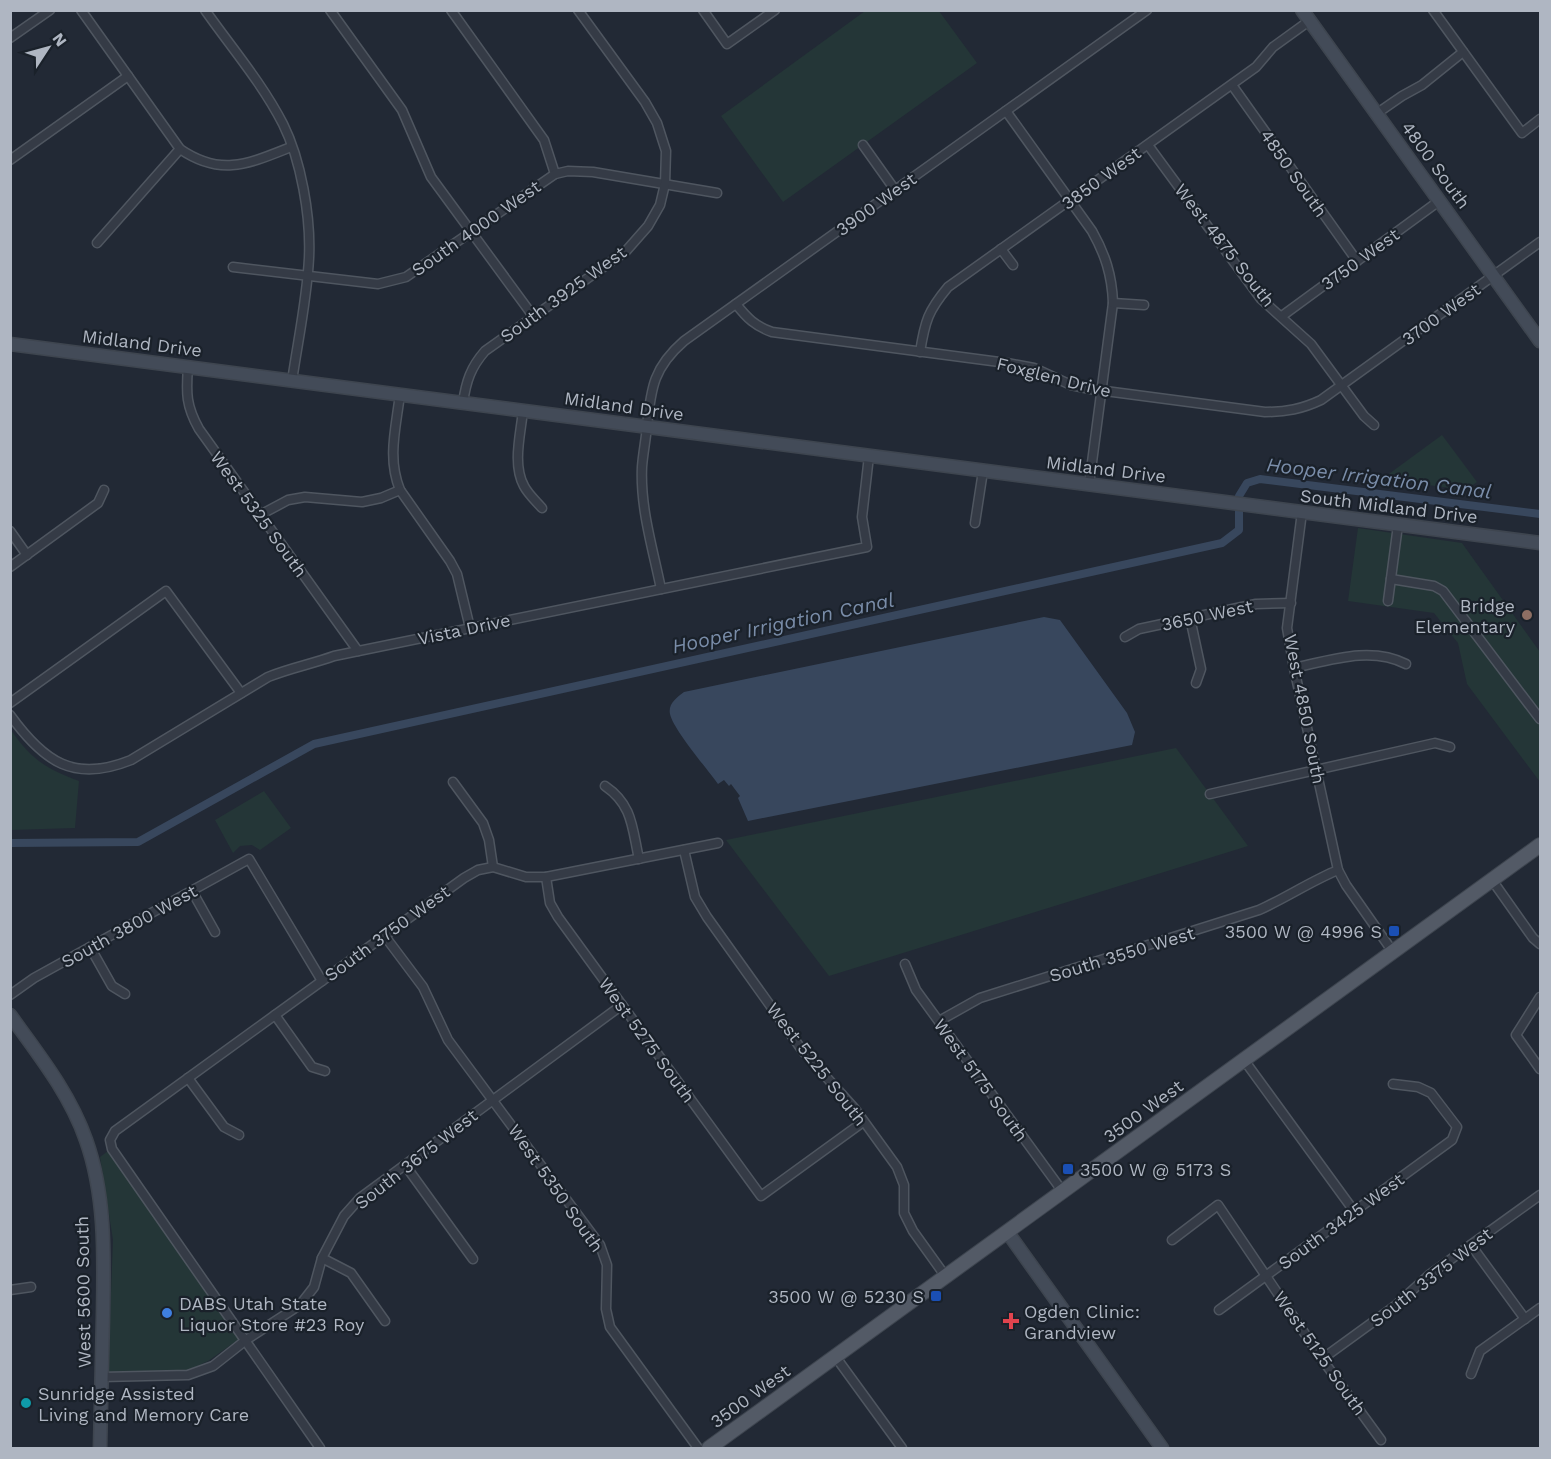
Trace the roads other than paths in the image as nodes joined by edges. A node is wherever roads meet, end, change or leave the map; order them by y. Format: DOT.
graph roads {
  1 [pos="50,10"];
  2 [pos="81,10"];
  3 [pos="205,10"];
  4 [pos="330,10"];
  5 [pos="451,10"];
  6 [pos="578,10"];
  7 [pos="703,10"];
  8 [pos="775,10"];
  9 [pos="1147,10"];
  10 [pos="1433,10"];
  11 [pos="1305,16"];
  12 [pos="10,38"];
  13 [pos="1464,52"];
  14 [pos="128,76"];
  15 [pos="1232,85"];
  16 [pos="1006,111"];
  17 [pos="1376,114"];
  18 [pos="1540,119"];
  19 [pos="1148,144"];
  20 [pos="863,145"];
  21 [pos="291,147"];
  22 [pos="180,149"];
  23 [pos="10,160"];
  24 [pos="555,174"];
  25 [pos="665,184"];
  26 [pos="895,190"];
  27 [pos="717,193"];
  28 [pos="1070,200"];
  29 [pos="1439,201"];
  30 [pos="471,232"];
  31 [pos="1540,242"];
  32 [pos="96,243"];
  33 [pos="1001,249"];
  34 [pos="1357,261"];
  35 [pos="1013,265"];
  36 [pos="233,267"];
  37 [pos="307,276"];
  38 [pos="1493,276"];
  39 [pos="1113,303"];
  40 [pos="736,304"];
  41 [pos="1144,305"];
  42 [pos="533,316"];
  43 [pos="1282,316"];
  44 [pos="1540,341"];
  45 [pos="10,344"];
  46 [pos="920,352"];
  47 [pos="188,367"];
  48 [pos="292,381"];
  49 [pos="1341,385"];
  50 [pos="1101,391"];
  51 [pos="400,394"];
  52 [pos="463,403"];
  53 [pos="523,410"];
  54 [pos="1374,425"];
  55 [pos="647,427"];
  56 [pos="869,456"];
  57 [pos="983,471"];
  58 [pos="1089,485"];
  59 [pos="104,490"];
  60 [pos="400,490"];
  61 [pos="1233,503"];
  62 [pos="542,508"];
  63 [pos="1302,512"];
  64 [pos="260,515"];
  65 [pos="975,523"];
  66 [pos="1398,525"];
  67 [pos="10,531"];
  68 [pos="1540,543"];
  69 [pos="27,555"];
  70 [pos="10,567"];
  71 [pos="1391,579"];
  72 [pos="662,589"];
  73 [pos="1388,601"];
  74 [pos="1291,603"];
  75 [pos="1190,618"];
  76 [pos="470,628"];
  77 [pos="1125,637"];
  78 [pos="358,651"];
  79 [pos="1406,664"];
  80 [pos="1294,668"];
  81 [pos="1196,683"];
  82 [pos="241,693"];
  83 [pos="10,703"];
  84 [pos="10,716"];
  85 [pos="1540,719"];
  86 [pos="1450,747"];
  87 [pos="1317,770"];
  88 [pos="453,782"];
  89 [pos="606,786"];
  90 [pos="1210,794"];
  91 [pos="717,843"];
  92 [pos="1540,845"];
  93 [pos="684,850"];
  94 [pos="639,859"];
  95 [pos="493,867"];
  96 [pos="1338,870"];
  97 [pos="546,877"];
  98 [pos="1492,880"];
  99 [pos="192,891"];
  100 [pos="215,932"];
  101 [pos="384,935"];
  102 [pos="1540,944"];
  103 [pos="90,947"];
  104 [pos="1393,952"];
  105 [pos="905,964"];
  106 [pos="322,981"];
  107 [pos="10,994"];
  108 [pos="125,994"];
  109 [pos="1540,997"];
  110 [pos="622,1005"];
  111 [pos="10,1015"];
  112 [pos="275,1015"];
  113 [pos="939,1022"];
  114 [pos="1244,1060"];
  115 [pos="1540,1069"];
  116 [pos="325,1071"];
  117 [pos="188,1078"];
  118 [pos="1393,1084"];
  119 [pos="493,1100"];
  120 [pos="863,1122"];
  121 [pos="239,1135"];
  122 [pos="405,1165"];
  123 [pos="1063,1192"];
  124 [pos="1540,1195"];
  125 [pos="1354,1211"];
  126 [pos="1008,1233"];
  127 [pos="1172,1240"];
  128 [pos="1471,1245"];
  129 [pos="322,1258"];
  130 [pos="473,1259"];
  131 [pos="1266,1275"];
  132 [pos="946,1277"];
  133 [pos="31,1287"];
  134 [pos="10,1290"];
  135 [pos="1540,1308"];
  136 [pos="1219,1310"];
  137 [pos="1525,1319"];
  138 [pos="385,1321"];
  139 [pos="246,1340"];
  140 [pos="835,1356"];
  141 [pos="1322,1359"];
  142 [pos="1471,1374"];
  143 [pos="102,1377"];
  144 [pos="1381,1440"];
  145 [pos="100,1449"];
  146 [pos="320,1449"];
  147 [pos="699,1449"];
  148 [pos="709,1449"];
  149 [pos="902,1449"];
  150 [pos="1162,1449"];
  1 -- 12 [label="street"];
  2 -- 14 [label="street"];
  3 -- 21 [label="street"];
  4 -- 30 [label="street"];
  5 -- 24 [label="street"];
  6 -- 25 [label="street, South 3925 West"];
  7 -- 8 [label="street"];
  9 -- 16 [label="street, 3900 West"];
  10 -- 13 [label="street"];
  11 -- 15 [label="street, 3850 West"];
  11 -- 17 [label="street, 4800 South"];
  13 -- 17 [label="street"];
  13 -- 18 [label="street"];
  14 -- 22 [label="street"];
  14 -- 23 [label="street"];
  15 -- 19 [label="street, 3850 West"];
  15 -- 34 [label="street, 4850 South"];
  16 -- 26 [label="street, 3900 West"];
  16 -- 28 [label="street"];
  17 -- 29 [label="street, 4800 South"];
  19 -- 28 [label="street, 3850 West"];
  19 -- 43 [label="street, West 4875 South"];
  20 -- 26 [label="street"];
  21 -- 22 [label="street"];
  21 -- 37 [label="street"];
  22 -- 32 [label="street"];
  24 -- 25 [label="street, South 4000 West"];
  24 -- 30 [label="street, South 4000 West"];
  25 -- 27 [label="street, South 4000 West"];
  25 -- 42 [label="street, South 3925 West"];
  26 -- 40 [label="street, 3900 West"];
  28 -- 33 [label="street, 3850 West"];
  28 -- 39 [label="street"];
  29 -- 34 [label="street, 3750 West"];
  29 -- 38 [label="street, 4800 South"];
  30 -- 37 [label="street, South 4000 West"];
  30 -- 42 [label="street"];
  31 -- 38 [label="street, 3700 West"];
  33 -- 35 [label="street"];
  33 -- 46 [label="street, 3850 West"];
  34 -- 43 [label="street, 3750 West"];
  36 -- 37 [label="street, South 4000 West"];
  37 -- 48 [label="street"];
  38 -- 44 [label="street, 4800 South"];
  38 -- 49 [label="street, 3700 West"];
  39 -- 41 [label="street"];
  39 -- 50 [label="street"];
  40 -- 46 [label="street, Foxglen Drive"];
  40 -- 55 [label="street, 3900 West"];
  42 -- 52 [label="street, South 3925 West"];
  43 -- 49 [label="street, West 4875 South"];
  45 -- 47 [label="street, Midland Drive"];
  46 -- 50 [label="street, Foxglen Drive"];
  47 -- 48 [label="street, Midland Drive"];
  47 -- 64 [label="street, West 5325 South"];
  48 -- 51 [label="street, Midland Drive"];
  49 -- 50 [label="street, Foxglen Drive"];
  49 -- 54 [label="street, West 4875 South"];
  50 -- 58 [label="street"];
  51 -- 52 [label="street, Midland Drive"];
  51 -- 60 [label="street"];
  52 -- 53 [label="street, Midland Drive"];
  53 -- 55 [label="street, Midland Drive"];
  53 -- 62 [label="street"];
  55 -- 56 [label="street, Midland Drive"];
  55 -- 72 [label="street, 3900 West"];
  56 -- 57 [label="street, Midland Drive"];
  56 -- 72 [label="street, Vista Drive"];
  57 -- 58 [label="street, Midland Drive"];
  57 -- 65 [label="street"];
  58 -- 61 [label="street, Midland Drive"];
  59 -- 69 [label="street"];
  60 -- 64 [label="street"];
  60 -- 76 [label="street"];
  61 -- 63 [label="street, South Midland Drive"];
  63 -- 66 [label="street, South Midland Drive"];
  63 -- 74 [label="street, West 4850 South"];
  64 -- 78 [label="street, West 5325 South"];
  66 -- 68 [label="street, South Midland Drive"];
  66 -- 71 [label="street"];
  67 -- 69 [label="street"];
  69 -- 70 [label="street"];
  71 -- 73 [label="street"];
  71 -- 85 [label="street"];
  72 -- 76 [label="street, Vista Drive"];
  74 -- 75 [label="street, 3650 West"];
  74 -- 80 [label="street, West 4850 South"];
  75 -- 77 [label="street, 3650 West"];
  75 -- 81 [label="street"];
  76 -- 78 [label="street, Vista Drive"];
  78 -- 82 [label="street, Vista Drive"];
  79 -- 80 [label="street"];
  80 -- 87 [label="street, West 4850 South"];
  82 -- 83 [label="street"];
  82 -- 84 [label="street, Vista Drive"];
  86 -- 87 [label="street"];
  87 -- 90 [label="street"];
  87 -- 96 [label="street, West 4850 South"];
  88 -- 95 [label="street"];
  89 -- 94 [label="street"];
  91 -- 93 [label="street"];
  92 -- 98 [label="main road, 3500 West"];
  93 -- 94 [label="street"];
  93 -- 120 [label="street, West 5225 South"];
  94 -- 97 [label="street"];
  95 -- 97 [label="street"];
  95 -- 101 [label="street, South 3750 West"];
  96 -- 104 [label="street, West 4850 South"];
  96 -- 113 [label="street, South 3550 West"];
  97 -- 110 [label="street, West 5275 South"];
  98 -- 102 [label="street"];
  98 -- 104 [label="main road, 3500 West"];
  99 -- 100 [label="street"];
  99 -- 103 [label="street, South 3800 West"];
  99 -- 106 [label="street, South 3800 West"];
  101 -- 106 [label="street, South 3750 West"];
  101 -- 119 [label="street, West 5350 South"];
  103 -- 107 [label="street, South 3800 West"];
  103 -- 108 [label="street"];
  104 -- 114 [label="main road, 3500 West"];
  105 -- 113 [label="street, West 5175 South"];
  106 -- 112 [label="street, South 3750 West"];
  109 -- 115 [label="street"];
  110 -- 119 [label="street, South 3675 West"];
  110 -- 120 [label="street, West 5275 South"];
  111 -- 143 [label="street, West 5600 South"];
  112 -- 116 [label="street"];
  112 -- 117 [label="street, South 3750 West"];
  113 -- 123 [label="street, West 5175 South"];
  114 -- 123 [label="main road, 3500 West"];
  114 -- 125 [label="street"];
  117 -- 121 [label="street"];
  117 -- 139 [label="street, South 3750 West"];
  118 -- 125 [label="street, South 3425 West"];
  119 -- 122 [label="street, South 3675 West"];
  119 -- 147 [label="street, West 5350 South"];
  120 -- 132 [label="street, West 5225 South"];
  122 -- 129 [label="street, South 3675 West"];
  122 -- 130 [label="street"];
  123 -- 126 [label="main road, 3500 West"];
  124 -- 128 [label="street, South 3375 West"];
  125 -- 131 [label="street, South 3425 West"];
  126 -- 132 [label="main road, 3500 West"];
  126 -- 150 [label="street"];
  127 -- 131 [label="street, West 5125 South"];
  128 -- 137 [label="street"];
  128 -- 141 [label="street, South 3375 West"];
  129 -- 138 [label="street"];
  129 -- 139 [label="street, South 3675 West"];
  131 -- 136 [label="street, South 3425 West"];
  131 -- 141 [label="street, West 5125 South"];
  132 -- 140 [label="main road, 3500 West"];
  133 -- 134 [label="street"];
  135 -- 137 [label="street"];
  137 -- 142 [label="street"];
  139 -- 143 [label="street, South 3675 West"];
  139 -- 146 [label="street"];
  140 -- 148 [label="main road, 3500 West"];
  140 -- 149 [label="street"];
  141 -- 144 [label="street, West 5125 South"];
  143 -- 145 [label="street, West 5600 South"];
}
